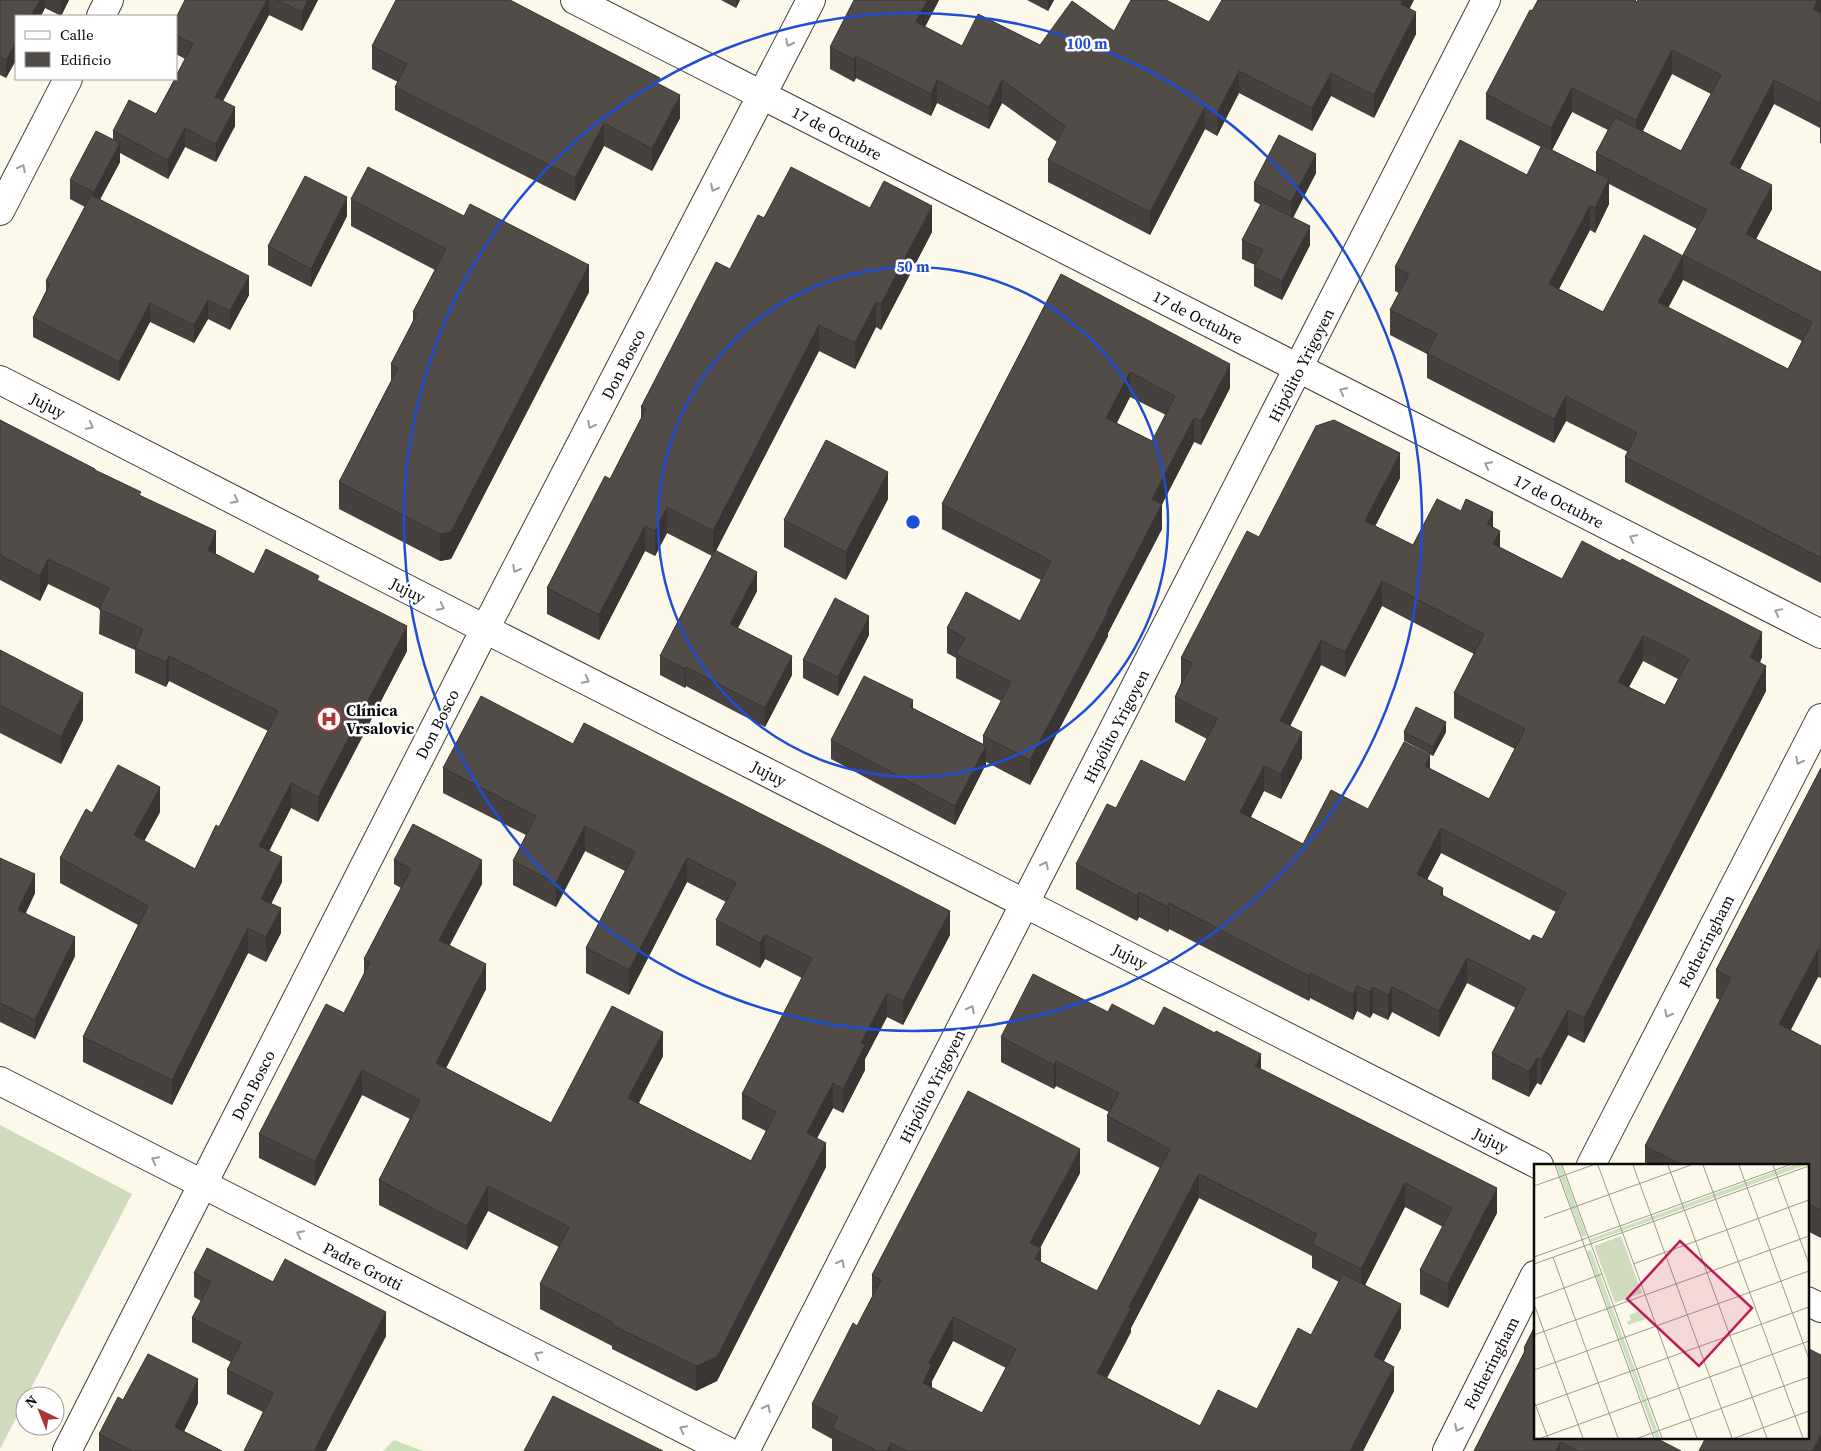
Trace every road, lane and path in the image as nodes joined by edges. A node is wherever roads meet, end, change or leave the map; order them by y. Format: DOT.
graph roads {
  1 [pos="109,0"];
  2 [pos="575,0"];
  3 [pos="811,0"];
  4 [pos="1486,0"];
  5 [pos="102,15"];
  6 [pos="67,80"];
  7 [pos="762,95"];
  8 [pos="0,211"];
  9 [pos="1299,369"];
  10 [pos="0,380"];
  11 [pos="485,629"];
  12 [pos="1821,634"];
  13 [pos="1821,718"];
  14 [pos="1026,903"];
  15 [pos="0,1081"];
  16 [pos="1537,1164"];
  17 [pos="1592,1164"];
  18 [pos="202,1184"];
  19 [pos="1534,1277"];
  20 [pos="1808,1302"];
  21 [pos="1821,1308"];
  22 [pos="67,1451"];
  23 [pos="727,1451"];
  24 [pos="745,1451"];
  25 [pos="1446,1451"];
  1 -- 5 [label="street"];
  2 -- 7 [label="street, 17 de Octubre"];
  3 -- 7 [label="street, Don Bosco, one-way"];
  4 -- 9 [label="street, Hipólito Yrigoyen"];
  8 -- 6 [label="street, one-way"];
  7 -- 9 [label="street, 17 de Octubre"];
  7 -- 11 [label="street, Don Bosco, one-way"];
  12 -- 9 [label="street, 17 de Octubre, one-way"];
  14 -- 9 [label="street, Hipólito Yrigoyen, one-way"];
  10 -- 11 [label="street, Jujuy, one-way"];
  11 -- 14 [label="street, Jujuy, one-way"];
  11 -- 18 [label="street, Don Bosco"];
  13 -- 17 [label="street, Fotheringham, one-way"];
  14 -- 16 [label="street, Jujuy"];
  24 -- 14 [label="street, Hipólito Yrigoyen, one-way"];
  18 -- 15 [label="street, Padre Grotti, one-way"];
  18 -- 22 [label="street, Don Bosco"];
  23 -- 18 [label="street, Padre Grotti, one-way"];
  19 -- 25 [label="street, Fotheringham, one-way"];
  20 -- 21 [label="street"];
}
